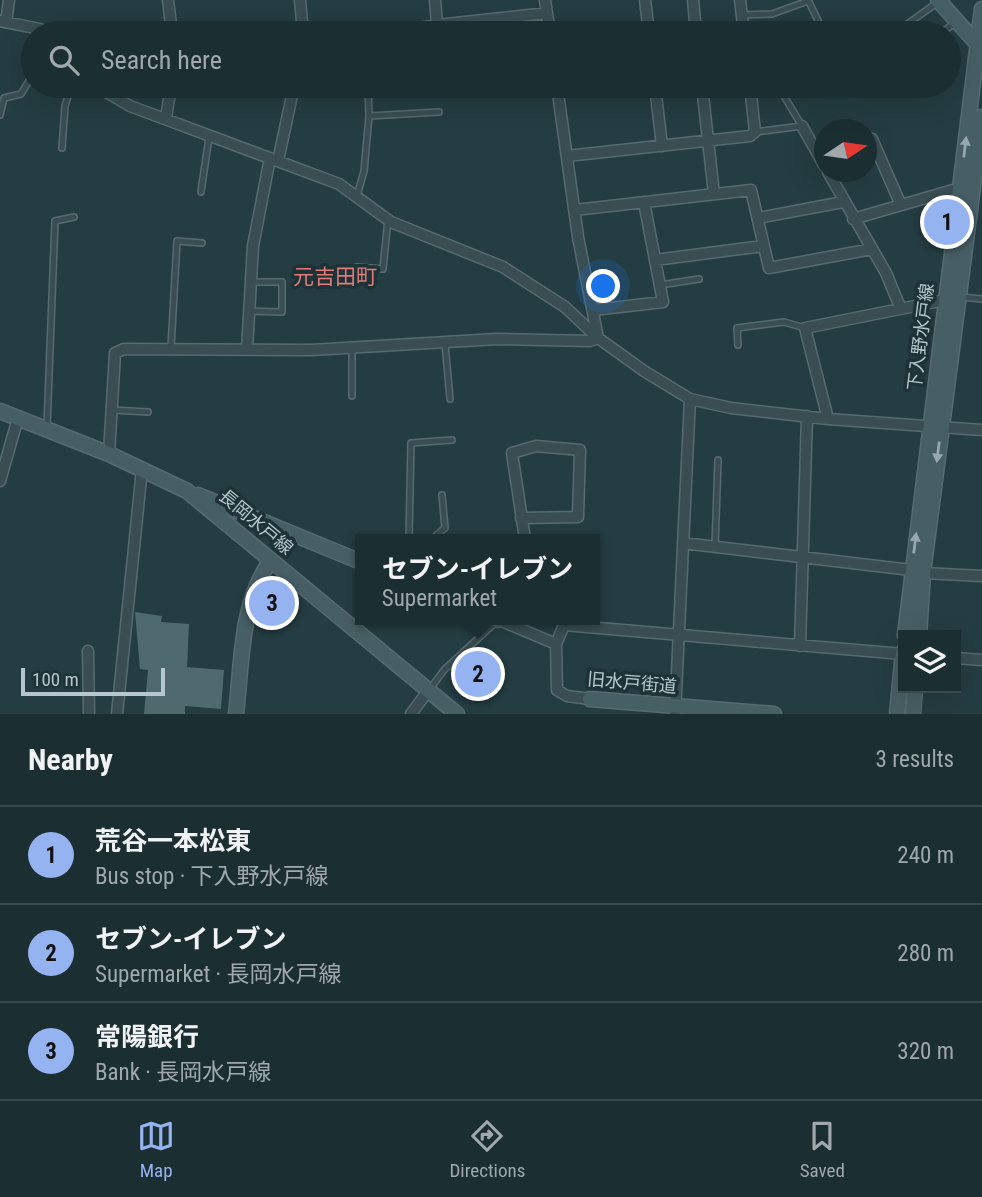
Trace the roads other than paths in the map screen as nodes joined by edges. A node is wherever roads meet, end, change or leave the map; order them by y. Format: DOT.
graph roads {
  1 [pos="9,0"];
  2 [pos="168,0"];
  3 [pos="300,0"];
  4 [pos="435,0"];
  5 [pos="545,0"];
  6 [pos="645,0"];
  7 [pos="693,0"];
  8 [pos="740,0"];
  9 [pos="808,0"];
  10 [pos="939,1"];
  11 [pos="982,9"];
  12 [pos="547,13"];
  13 [pos="742,15"];
  14 [pos="3,21"];
  15 [pos="171,21"];
  16 [pos="302,21"];
  17 [pos="437,21"];
  18 [pos="474,21"];
  19 [pos="548,21"];
  20 [pos="648,21"];
  21 [pos="695,21"];
  22 [pos="743,21"];
  23 [pos="818,21"];
  24 [pos="912,21"];
  25 [pos="958,21"];
  26 [pos="961,24"];
  27 [pos="21,25"];
  28 [pos="980,46"];
  29 [pos="21,94"];
  30 [pos="67,98"];
  31 [pos="116,98"];
  32 [pos="169,98"];
  33 [pos="291,98"];
  34 [pos="368,98"];
  35 [pos="559,98"];
  36 [pos="656,98"];
  37 [pos="703,98"];
  38 [pos="751,98"];
  39 [pos="785,98"];
  40 [pos="439,112"];
  41 [pos="0,115"];
  42 [pos="369,116"];
  43 [pos="982,117"];
  44 [pos="166,118"];
  45 [pos="802,126"];
  46 [pos="755,132"];
  47 [pos="209,137"];
  48 [pos="708,140"];
  49 [pos="814,141"];
  50 [pos="662,146"];
  51 [pos="62,148"];
  52 [pos="877,150"];
  53 [pos="567,156"];
  54 [pos="274,159"];
  55 [pos="978,172"];
  56 [pos="833,182"];
  57 [pos="960,188"];
  58 [pos="201,192"];
  59 [pos="714,194"];
  60 [pos="357,196"];
  61 [pos="644,202"];
  62 [pos="843,202"];
  63 [pos="900,203"];
  64 [pos="575,210"];
  65 [pos="74,217"];
  66 [pos="758,218"];
  67 [pos="388,219"];
  68 [pos="853,219"];
  69 [pos="202,243"];
  70 [pos="763,246"];
  71 [pos="872,249"];
  72 [pos="655,260"];
  73 [pos="357,267"];
  74 [pos="699,279"];
  75 [pos="251,282"];
  76 [pos="660,285"];
  77 [pos="951,298"];
  78 [pos="982,299"];
  79 [pos="900,307"];
  80 [pos="593,310"];
  81 [pos="249,311"];
  82 [pos="805,328"];
  83 [pos="598,338"];
  84 [pos="445,343"];
  85 [pos="738,345"];
  86 [pos="171,347"];
  87 [pos="352,347"];
  88 [pos="247,349"];
  89 [pos="352,396"];
  90 [pos="450,399"];
  91 [pos="690,399"];
  92 [pos="111,410"];
  93 [pos="0,411"];
  94 [pos="148,412"];
  95 [pos="807,416"];
  96 [pos="18,418"];
  97 [pos="828,419"];
  98 [pos="935,426"];
  99 [pos="47,429"];
  100 [pos="982,429"];
  101 [pos="452,440"];
  102 [pos="109,454"];
  103 [pos="718,460"];
  104 [pos="142,469"];
  105 [pos="0,481"];
  106 [pos="187,491"];
  107 [pos="442,495"];
  108 [pos="522,517"];
  109 [pos="410,534"];
  110 [pos="438,534"];
  111 [pos="524,534"];
  112 [pos="683,543"];
  113 [pos="715,547"];
  114 [pos="803,557"];
  115 [pos="271,560"];
  116 [pos="355,560"];
  117 [pos="917,571"];
  118 [pos="982,576"];
  119 [pos="493,625"];
  120 [pos="510,625"];
  121 [pos="906,630"];
  122 [pos="919,630"];
  123 [pos="679,636"];
  124 [pos="556,645"];
  125 [pos="800,646"];
  126 [pos="88,651"];
  127 [pos="898,653"];
  128 [pos="961,658"];
  129 [pos="982,660"];
  130 [pos="428,691"];
  131 [pos="899,693"];
  132 [pos="915,693"];
  133 [pos="590,699"];
  134 [pos="675,710"];
  135 [pos="89,714"];
  136 [pos="117,714"];
  137 [pos="236,714"];
  138 [pos="411,714"];
  139 [pos="457,714"];
  140 [pos="774,714"];
  141 [pos="897,714"];
  142 [pos="913,714"];
  1 -- 14 [label="street"];
  2 -- 15 [label="street"];
  3 -- 16 [label="street"];
  4 -- 17 [label="street"];
  5 -- 12 [label="street"];
  6 -- 20 [label="street"];
  7 -- 21 [label="street"];
  8 -- 13 [label="street"];
  9 -- 13 [label="lane"];
  9 -- 23 [label="lane"];
  10 -- 24 [label="lane"];
  10 -- 25 [label="main road"];
  11 -- 28 [label="main road, 下入野水戸線"];
  12 -- 18 [label="street"];
  12 -- 19 [label="street"];
  13 -- 22 [label="street"];
  14 -- 27 [label="street"];
  26 -- 28 [label="main road"];
  57 -- 28 [label="main road, 下入野水戸線, one-way"];
  29 -- 41 [label="lane"];
  30 -- 51 [label="lane"];
  31 -- 44 [label="street"];
  32 -- 44 [label="street"];
  33 -- 54 [label="street"];
  34 -- 42 [label="lane"];
  35 -- 53 [label="street"];
  36 -- 50 [label="street"];
  37 -- 48 [label="street"];
  38 -- 46 [label="street"];
  39 -- 45 [label="lane"];
  40 -- 42 [label="lane"];
  42 -- 60 [label="lane"];
  43 -- 55 [label="main road, 下入野水戸線"];
  44 -- 47 [label="street"];
  45 -- 46 [label="lane"];
  45 -- 49 [label="street"];
  46 -- 48 [label="street"];
  47 -- 54 [label="street"];
  47 -- 58 [label="lane"];
  48 -- 50 [label="street"];
  48 -- 59 [label="street"];
  50 -- 53 [label="street"];
  52 -- 63 [label="street"];
  53 -- 64 [label="street"];
  54 -- 60 [label="street"];
  54 -- 75 [label="street"];
  55 -- 77 [label="main road, 下入野水戸線"];
  56 -- 62 [label="street"];
  57 -- 63 [label="street"];
  57 -- 77 [label="main road, 下入野水戸線"];
  59 -- 61 [label="street"];
  59 -- 66 [label="street"];
  60 -- 67 [label="street"];
  61 -- 64 [label="street"];
  61 -- 72 [label="street"];
  62 -- 66 [label="street"];
  62 -- 68 [label="street"];
  63 -- 68 [label="street"];
  64 -- 80 [label="street"];
  65 -- 99 [label="lane"];
  66 -- 70 [label="street"];
  67 -- 73 [label="lane"];
  67 -- 83 [label="street"];
  68 -- 71 [label="street"];
  69 -- 86 [label="lane"];
  70 -- 71 [label="street"];
  70 -- 72 [label="street"];
  71 -- 79 [label="street"];
  72 -- 76 [label="street"];
  74 -- 76 [label="lane"];
  75 -- 81 [label="street"];
  75 -- 81 [label="lane"];
  76 -- 80 [label="street"];
  77 -- 78 [label="lane"];
  77 -- 79 [label="street"];
  77 -- 98 [label="main road, 下入野水戸線"];
  79 -- 82 [label="street"];
  80 -- 83 [label="street"];
  81 -- 88 [label="street"];
  82 -- 85 [label="lane"];
  82 -- 97 [label="street"];
  83 -- 84 [label="street"];
  83 -- 91 [label="street"];
  84 -- 87 [label="street"];
  84 -- 90 [label="lane"];
  86 -- 88 [label="street"];
  86 -- 92 [label="street"];
  87 -- 88 [label="street"];
  87 -- 89 [label="lane"];
  91 -- 95 [label="street"];
  91 -- 112 [label="street"];
  92 -- 94 [label="lane"];
  92 -- 102 [label="street"];
  93 -- 96 [label="main road, 長岡水戸線"];
  95 -- 97 [label="street"];
  95 -- 114 [label="street"];
  96 -- 99 [label="main road, 長岡水戸線"];
  96 -- 105 [label="street"];
  97 -- 98 [label="street"];
  98 -- 100 [label="street"];
  98 -- 117 [label="main road, 下入野水戸線"];
  99 -- 102 [label="main road, 長岡水戸線"];
  101 -- 109 [label="lane"];
  102 -- 104 [label="main road, 長岡水戸線"];
  103 -- 113 [label="lane"];
  104 -- 106 [label="main road, 長岡水戸線"];
  104 -- 136 [label="street"];
  106 -- 115 [label="main road, 長岡水戸線"];
  106 -- 116 [label="main road"];
  107 -- 110 [label="lane"];
  108 -- 108 [label="street"];
  108 -- 111 [label="street"];
  112 -- 113 [label="street"];
  112 -- 123 [label="street"];
  113 -- 114 [label="street"];
  114 -- 117 [label="street"];
  114 -- 125 [label="street"];
  115 -- 130 [label="main road, 長岡水戸線"];
  115 -- 137 [label="main road"];
  117 -- 118 [label="street"];
  117 -- 121 [label="main road, 下入野水戸線"];
  117 -- 122 [label="main road, 下入野水戸線"];
  119 -- 130 [label="lane"];
  120 -- 124 [label="street"];
  123 -- 124 [label="street"];
  123 -- 125 [label="street"];
  123 -- 134 [label="street"];
  124 -- 133 [label="street, 旧水戸街道"];
  125 -- 127 [label="street"];
  126 -- 135 [label="street"];
  128 -- 129 [label="street"];
  130 -- 138 [label="street"];
  130 -- 139 [label="main road, 長岡水戸線"];
  131 -- 141 [label="main road"];
  132 -- 142 [label="main road"];
  133 -- 134 [label="main road, 旧水戸街道"];
  134 -- 140 [label="main road, 旧水戸街道"];
}
